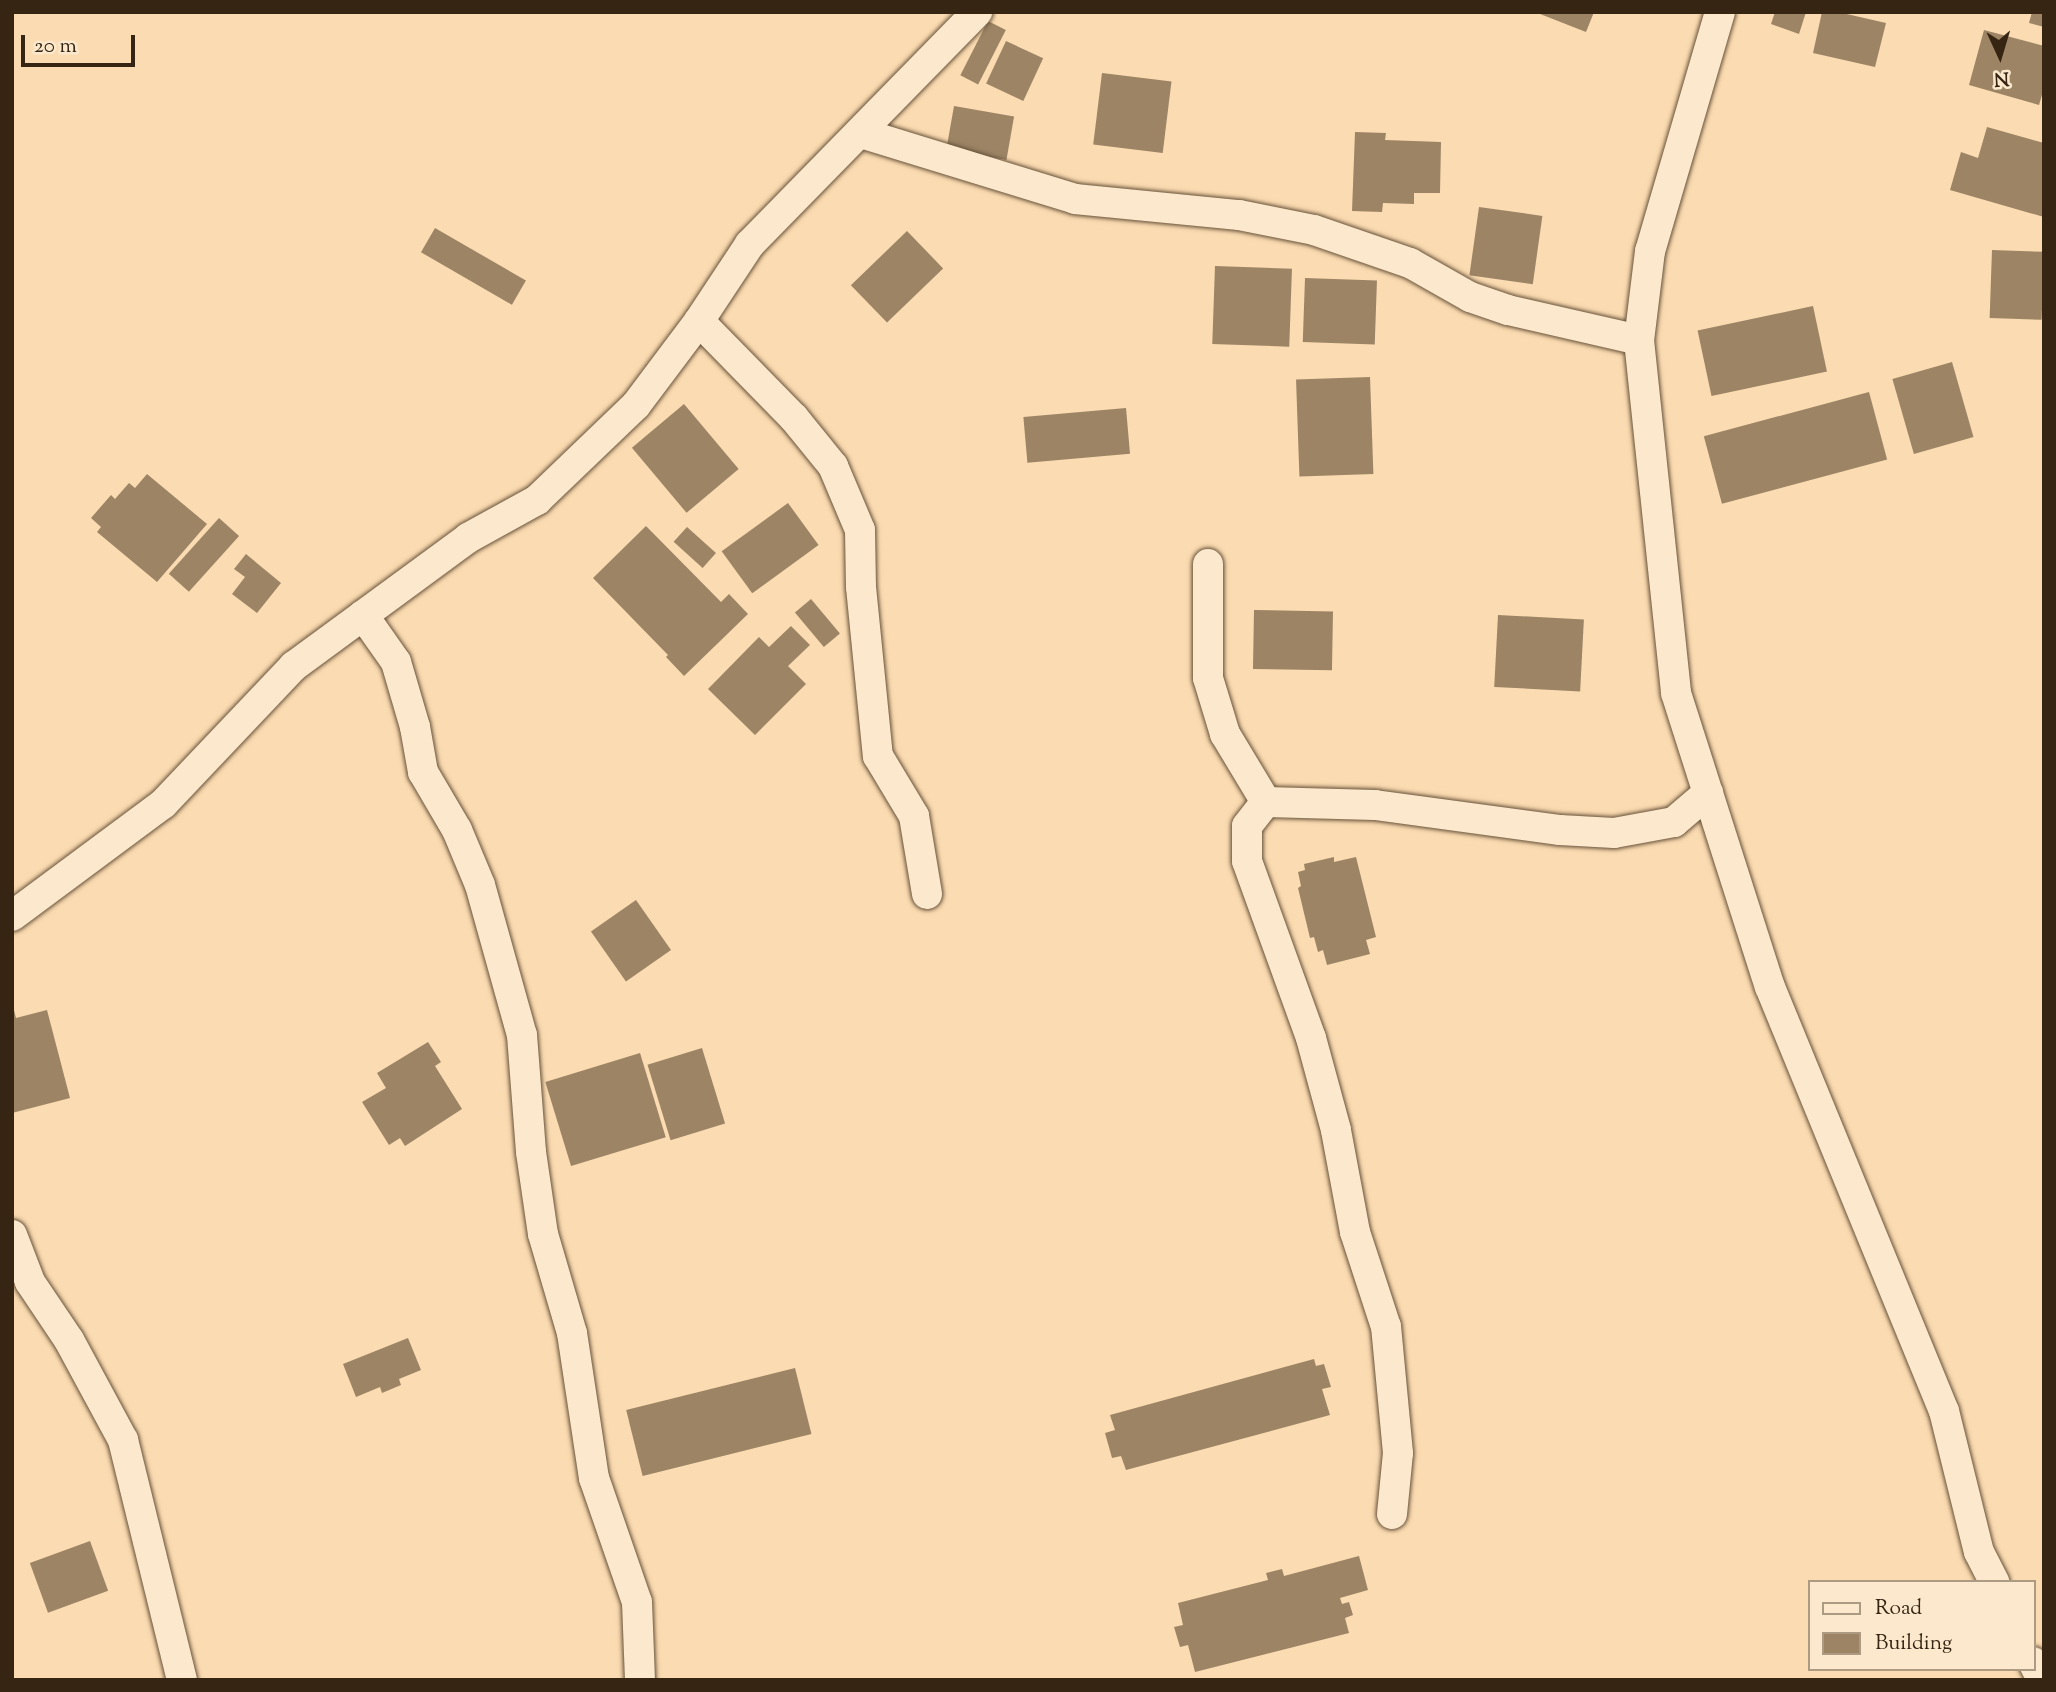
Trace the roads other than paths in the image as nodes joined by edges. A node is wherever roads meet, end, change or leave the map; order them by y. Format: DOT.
graph roads {
  1 [pos="977,12"];
  2 [pos="1720,12"];
  3 [pos="861,133"];
  4 [pos="699,321"];
  5 [pos="1639,340"];
  6 [pos="1208,564"];
  7 [pos="363,615"];
  8 [pos="1708,793"];
  9 [pos="1266,802"];
  10 [pos="927,894"];
  11 [pos="12,916"];
  12 [pos="12,1234"];
  13 [pos="1392,1514"];
  14 [pos="1993,1580"];
  15 [pos="182,1680"];
  16 [pos="640,1680"];
  1 -- 3 [label="street"];
  2 -- 5 [label="street"];
  3 -- 4 [label="street"];
  3 -- 5 [label="street"];
  4 -- 7 [label="street"];
  4 -- 10 [label="street"];
  5 -- 8 [label="street"];
  6 -- 9 [label="street"];
  7 -- 11 [label="street"];
  7 -- 16 [label="street"];
  8 -- 9 [label="street"];
  8 -- 14 [label="street"];
  9 -- 13 [label="street"];
  12 -- 15 [label="street"];
}
